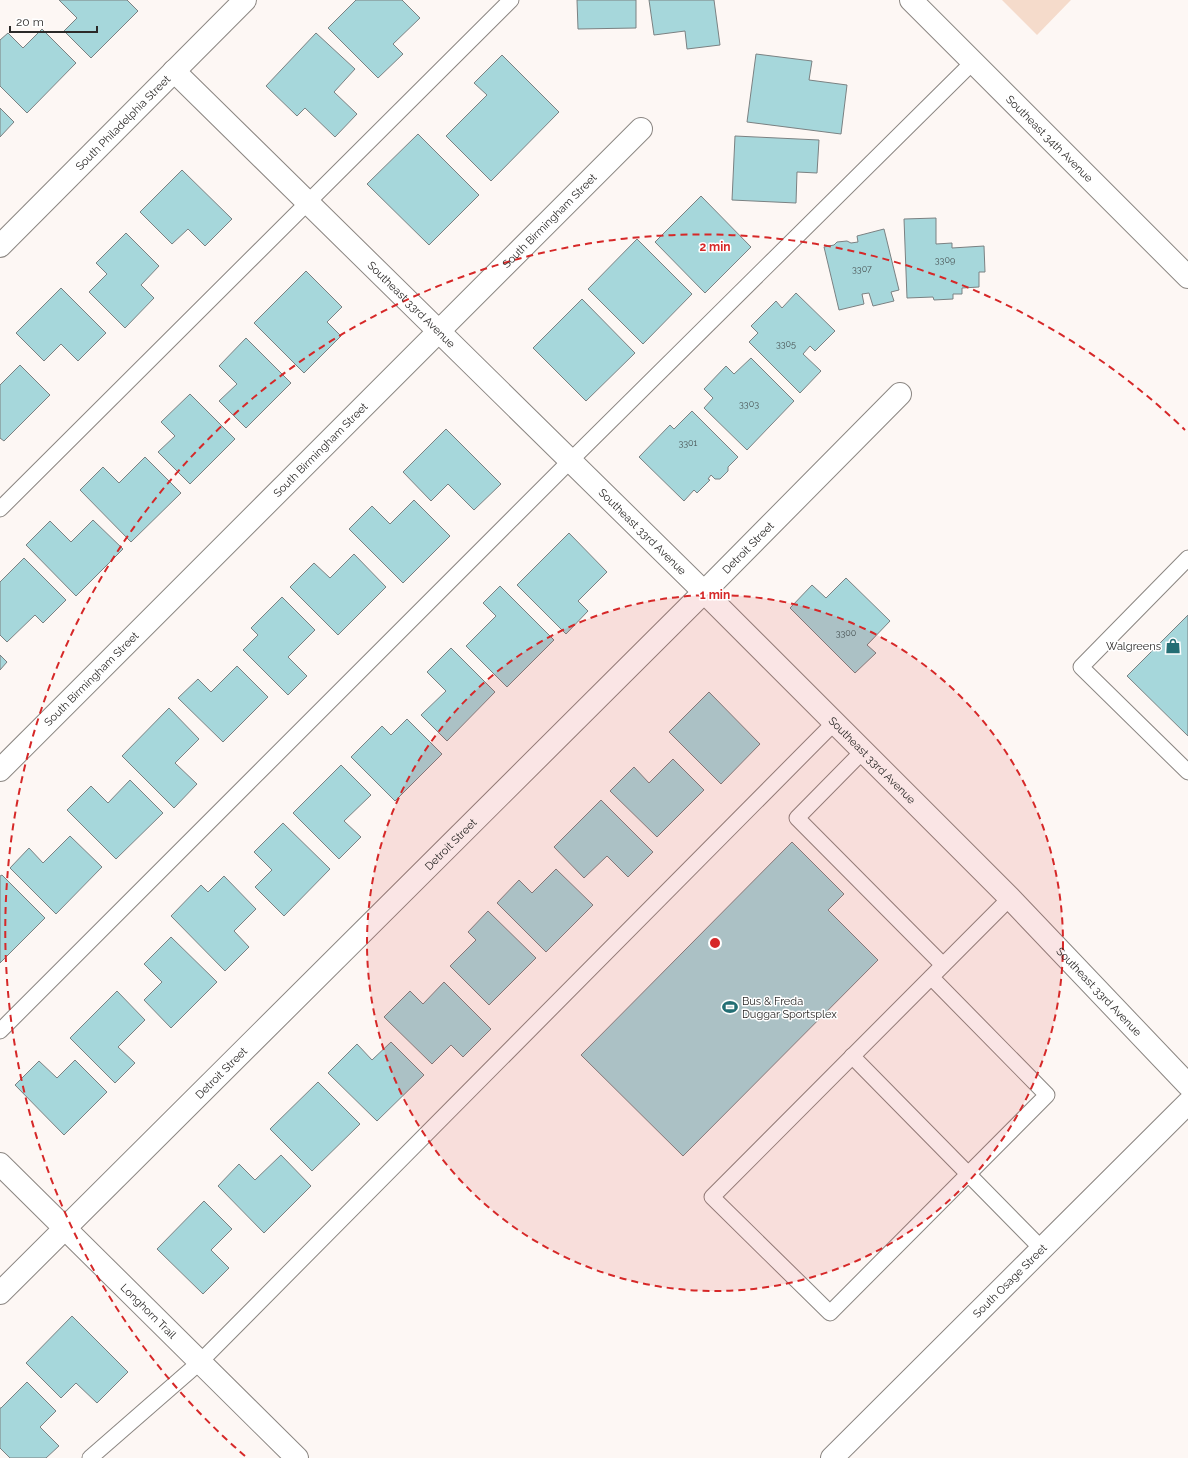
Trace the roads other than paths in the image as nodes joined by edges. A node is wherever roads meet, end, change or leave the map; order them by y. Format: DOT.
graph roads {
  1 [pos="245,0"];
  2 [pos="511,0"];
  3 [pos="911,0"];
  4 [pos="973,62"];
  5 [pos="174,71"];
  6 [pos="640,130"];
  7 [pos="308,203"];
  8 [pos="0,246"];
  9 [pos="1188,277"];
  10 [pos="438,332"];
  11 [pos="900,394"];
  12 [pos="570,461"];
  13 [pos="0,510"];
  14 [pos="1188,558"];
  15 [pos="704,592"];
  16 [pos="834,722"];
  17 [pos="863,751"];
  18 [pos="0,770"];
  19 [pos="1188,772"];
  20 [pos="1010,898"];
  21 [pos="943,965"];
  22 [pos="931,977"];
  23 [pos="0,1031"];
  24 [pos="852,1056"];
  25 [pos="1188,1085"];
  26 [pos="1188,1103"];
  27 [pos="0,1164"];
  28 [pos="968,1174"];
  29 [pos="66,1229"];
  30 [pos="1042,1249"];
  31 [pos="0,1293"];
  32 [pos="200,1362"];
  33 [pos="90,1458"];
  34 [pos="297,1458"];
  35 [pos="832,1458"];
  1 -- 5 [label="street, South Philadelphia Street"];
  2 -- 7 [label="lane"];
  3 -- 4 [label="street, Southeast 34th Avenue"];
  4 -- 9 [label="street, Southeast 34th Avenue"];
  4 -- 12 [label="lane"];
  5 -- 7 [label="street, Southeast 33rd Avenue"];
  5 -- 8 [label="street, South Philadelphia Street"];
  6 -- 10 [label="street, South Birmingham Street"];
  7 -- 10 [label="street, Southeast 33rd Avenue"];
  7 -- 13 [label="lane"];
  10 -- 12 [label="street, Southeast 33rd Avenue"];
  10 -- 18 [label="street, South Birmingham Street"];
  11 -- 15 [label="street, Detroit Street"];
  12 -- 15 [label="street, Southeast 33rd Avenue"];
  12 -- 23 [label="lane"];
  14 -- 19 [label="lane"];
  15 -- 16 [label="street, Southeast 33rd Avenue"];
  15 -- 29 [label="street, Detroit Street"];
  16 -- 17 [label="street, Southeast 33rd Avenue"];
  16 -- 32 [label="lane"];
  17 -- 20 [label="street, Southeast 33rd Avenue"];
  17 -- 21 [label="lane"];
  20 -- 21 [label="lane"];
  20 -- 25 [label="street, Southeast 33rd Avenue"];
  21 -- 22 [label="lane"];
  22 -- 24 [label="lane"];
  22 -- 28 [label="lane"];
  24 -- 28 [label="lane"];
  24 -- 28 [label="lane"];
  26 -- 30 [label="street, South Osage Street"];
  27 -- 29 [label="street, Longhorn Trail"];
  28 -- 30 [label="lane"];
  29 -- 31 [label="street, Detroit Street"];
  29 -- 32 [label="street, Longhorn Trail"];
  30 -- 35 [label="street, South Osage Street"];
  32 -- 33 [label="lane"];
  32 -- 34 [label="street, Longhorn Trail"];
}
